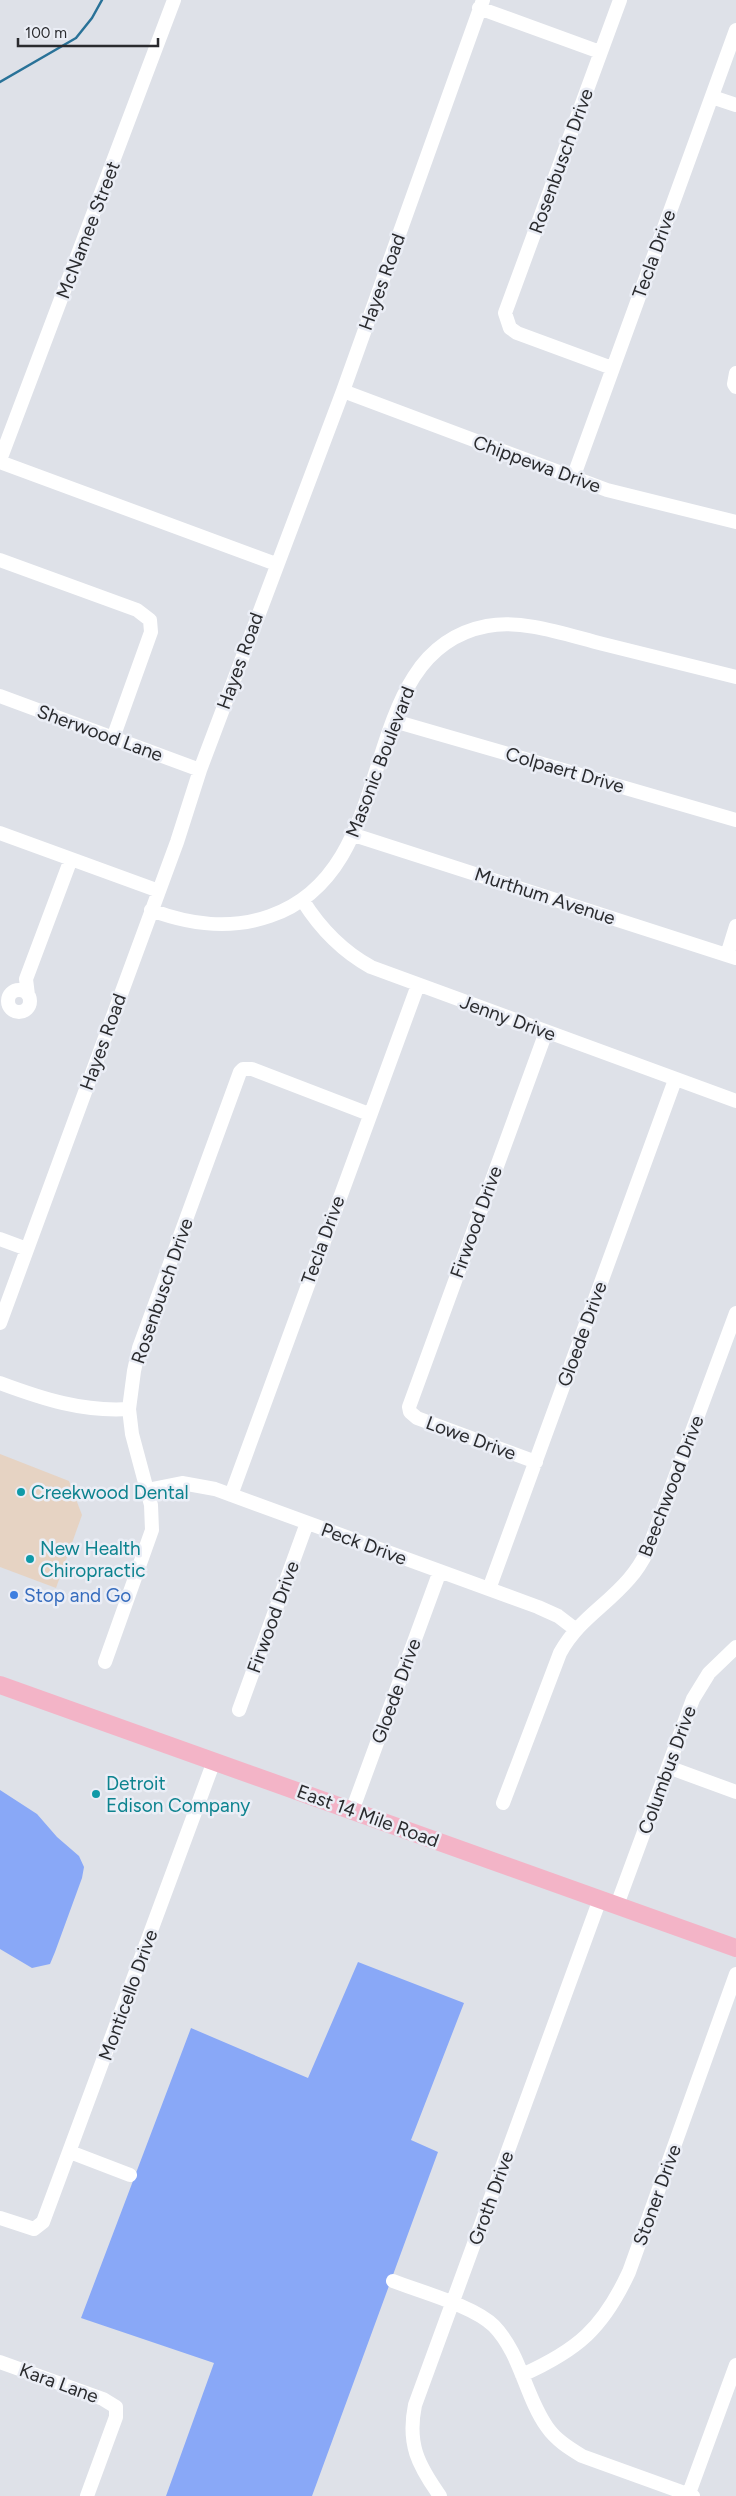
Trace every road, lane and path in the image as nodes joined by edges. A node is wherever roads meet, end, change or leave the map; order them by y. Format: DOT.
graph roads {
  1 [pos="174,0"];
  2 [pos="620,0"];
  3 [pos="481,4"];
  4 [pos="736,30"];
  5 [pos="600,52"];
  6 [pos="712,97"];
  7 [pos="736,105"];
  8 [pos="612,368"];
  9 [pos="736,373"];
  10 [pos="736,387"];
  11 [pos="343,391"];
  12 [pos="0,461"];
  13 [pos="573,478"];
  14 [pos="736,522"];
  15 [pos="0,560"];
  16 [pos="276,564"];
  17 [pos="736,677"];
  18 [pos="0,696"];
  19 [pos="394,721"];
  20 [pos="113,738"];
  21 [pos="200,770"];
  22 [pos="736,820"];
  23 [pos="0,833"];
  24 [pos="354,835"];
  25 [pos="71,859"];
  26 [pos="159,891"];
  27 [pos="303,901"];
  28 [pos="152,910"];
  29 [pos="736,926"];
  30 [pos="732,956"];
  31 [pos="418,985"];
  32 [pos="22,993"];
  33 [pos="546,1032"];
  34 [pos="676,1080"];
  35 [pos="736,1101"];
  36 [pos="369,1114"];
  37 [pos="0,1239"];
  38 [pos="27,1249"];
  39 [pos="736,1313"];
  40 [pos="0,1323"];
  41 [pos="732,1336"];
  42 [pos="0,1383"];
  43 [pos="129,1409"];
  44 [pos="410,1412"];
  45 [pos="536,1462"];
  46 [pos="147,1490"];
  47 [pos="231,1494"];
  48 [pos="307,1523"];
  49 [pos="440,1572"];
  50 [pos="489,1589"];
  51 [pos="575,1629"];
  52 [pos="736,1647"];
  53 [pos="105,1662"];
  54 [pos="0,1685"];
  55 [pos="239,1710"];
  56 [pos="214,1761"];
  57 [pos="668,1767"];
  58 [pos="736,1792"];
  59 [pos="503,1803"];
  60 [pos="352,1810"];
  61 [pos="608,1902"];
  62 [pos="736,1948"];
  63 [pos="736,1974"];
  64 [pos="70,2152"];
  65 [pos="130,2175"];
  66 [pos="0,2218"];
  67 [pos="393,2281"];
  68 [pos="452,2304"];
  69 [pos="0,2362"];
  70 [pos="736,2365"];
  71 [pos="522,2375"];
  72 [pos="87,2496"];
  73 [pos="440,2496"];
  74 [pos="690,2496"];
  1 -- 12 [label="street, McNamee Street"];
  2 -- 5 [label="street, Rosenbusch Drive"];
  3 -- 5 [label="street"];
  3 -- 11 [label="street, Hayes Road"];
  4 -- 6 [label="street, Tecla Drive"];
  5 -- 8 [label="street, Rosenbusch Drive"];
  6 -- 7 [label="street"];
  6 -- 8 [label="street, Tecla Drive"];
  8 -- 13 [label="street, Tecla Drive"];
  9 -- 10 [label="street"];
  11 -- 13 [label="street, Chippewa Drive"];
  11 -- 16 [label="street, Hayes Road"];
  12 -- 16 [label="street"];
  13 -- 14 [label="street, Chippewa Drive"];
  15 -- 20 [label="street"];
  16 -- 21 [label="street, Hayes Road"];
  17 -- 19 [label="street, Masonic Boulevard"];
  18 -- 20 [label="street, Sherwood Lane"];
  19 -- 22 [label="street, Colpaert Drive"];
  19 -- 24 [label="street, Masonic Boulevard"];
  20 -- 21 [label="street, Sherwood Lane"];
  21 -- 26 [label="street, Hayes Road"];
  23 -- 25 [label="street"];
  24 -- 27 [label="street, Masonic Boulevard"];
  24 -- 30 [label="street, Murthum Avenue"];
  25 -- 26 [label="street"];
  25 -- 32 [label="street"];
  26 -- 28 [label="street, Hayes Road"];
  27 -- 28 [label="street, Masonic Boulevard"];
  27 -- 31 [label="street, Jenny Drive"];
  28 -- 38 [label="street, Hayes Road"];
  29 -- 30 [label="street"];
  31 -- 33 [label="street, Jenny Drive"];
  31 -- 36 [label="street, Tecla Drive"];
  33 -- 34 [label="street, Jenny Drive"];
  33 -- 44 [label="street, Firwood Drive"];
  34 -- 35 [label="street, Jenny Drive"];
  34 -- 45 [label="street, Gloede Drive"];
  36 -- 43 [label="street, Rosenbusch Drive"];
  36 -- 47 [label="street, Tecla Drive"];
  37 -- 38 [label="street"];
  38 -- 40 [label="street, Hayes Road"];
  39 -- 41 [label="street, Beechwood Drive"];
  41 -- 51 [label="street, Beechwood Drive"];
  42 -- 43 [label="street"];
  43 -- 46 [label="street, Rosenbusch Drive"];
  44 -- 45 [label="street, Lowe Drive"];
  45 -- 50 [label="street, Gloede Drive"];
  46 -- 47 [label="street, Peck Drive"];
  46 -- 53 [label="street, Rosenbusch Drive"];
  47 -- 48 [label="street, Peck Drive"];
  48 -- 49 [label="street, Peck Drive"];
  48 -- 55 [label="street, Firwood Drive"];
  49 -- 50 [label="street, Peck Drive"];
  49 -- 60 [label="street, Gloede Drive"];
  50 -- 51 [label="street, Peck Drive"];
  51 -- 59 [label="street, Beechwood Drive"];
  52 -- 57 [label="street, Columbus Drive"];
  54 -- 56 [label="main road, East 14 Mile Road"];
  56 -- 60 [label="main road, East 14 Mile Road"];
  56 -- 64 [label="street, Monticello Drive"];
  57 -- 58 [label="street"];
  57 -- 61 [label="street, Columbus Drive"];
  60 -- 61 [label="main road, East 14 Mile Road"];
  61 -- 62 [label="main road, East 14 Mile Road"];
  61 -- 68 [label="street, Groth Drive"];
  63 -- 71 [label="street, Stoner Drive"];
  64 -- 65 [label="street"];
  64 -- 66 [label="street, Monticello Drive"];
  67 -- 68 [label="street"];
  68 -- 71 [label="street"];
  68 -- 73 [label="street, Groth Drive"];
  69 -- 72 [label="street, Kara Lane"];
  70 -- 74 [label="street"];
  71 -- 74 [label="street"];
}
